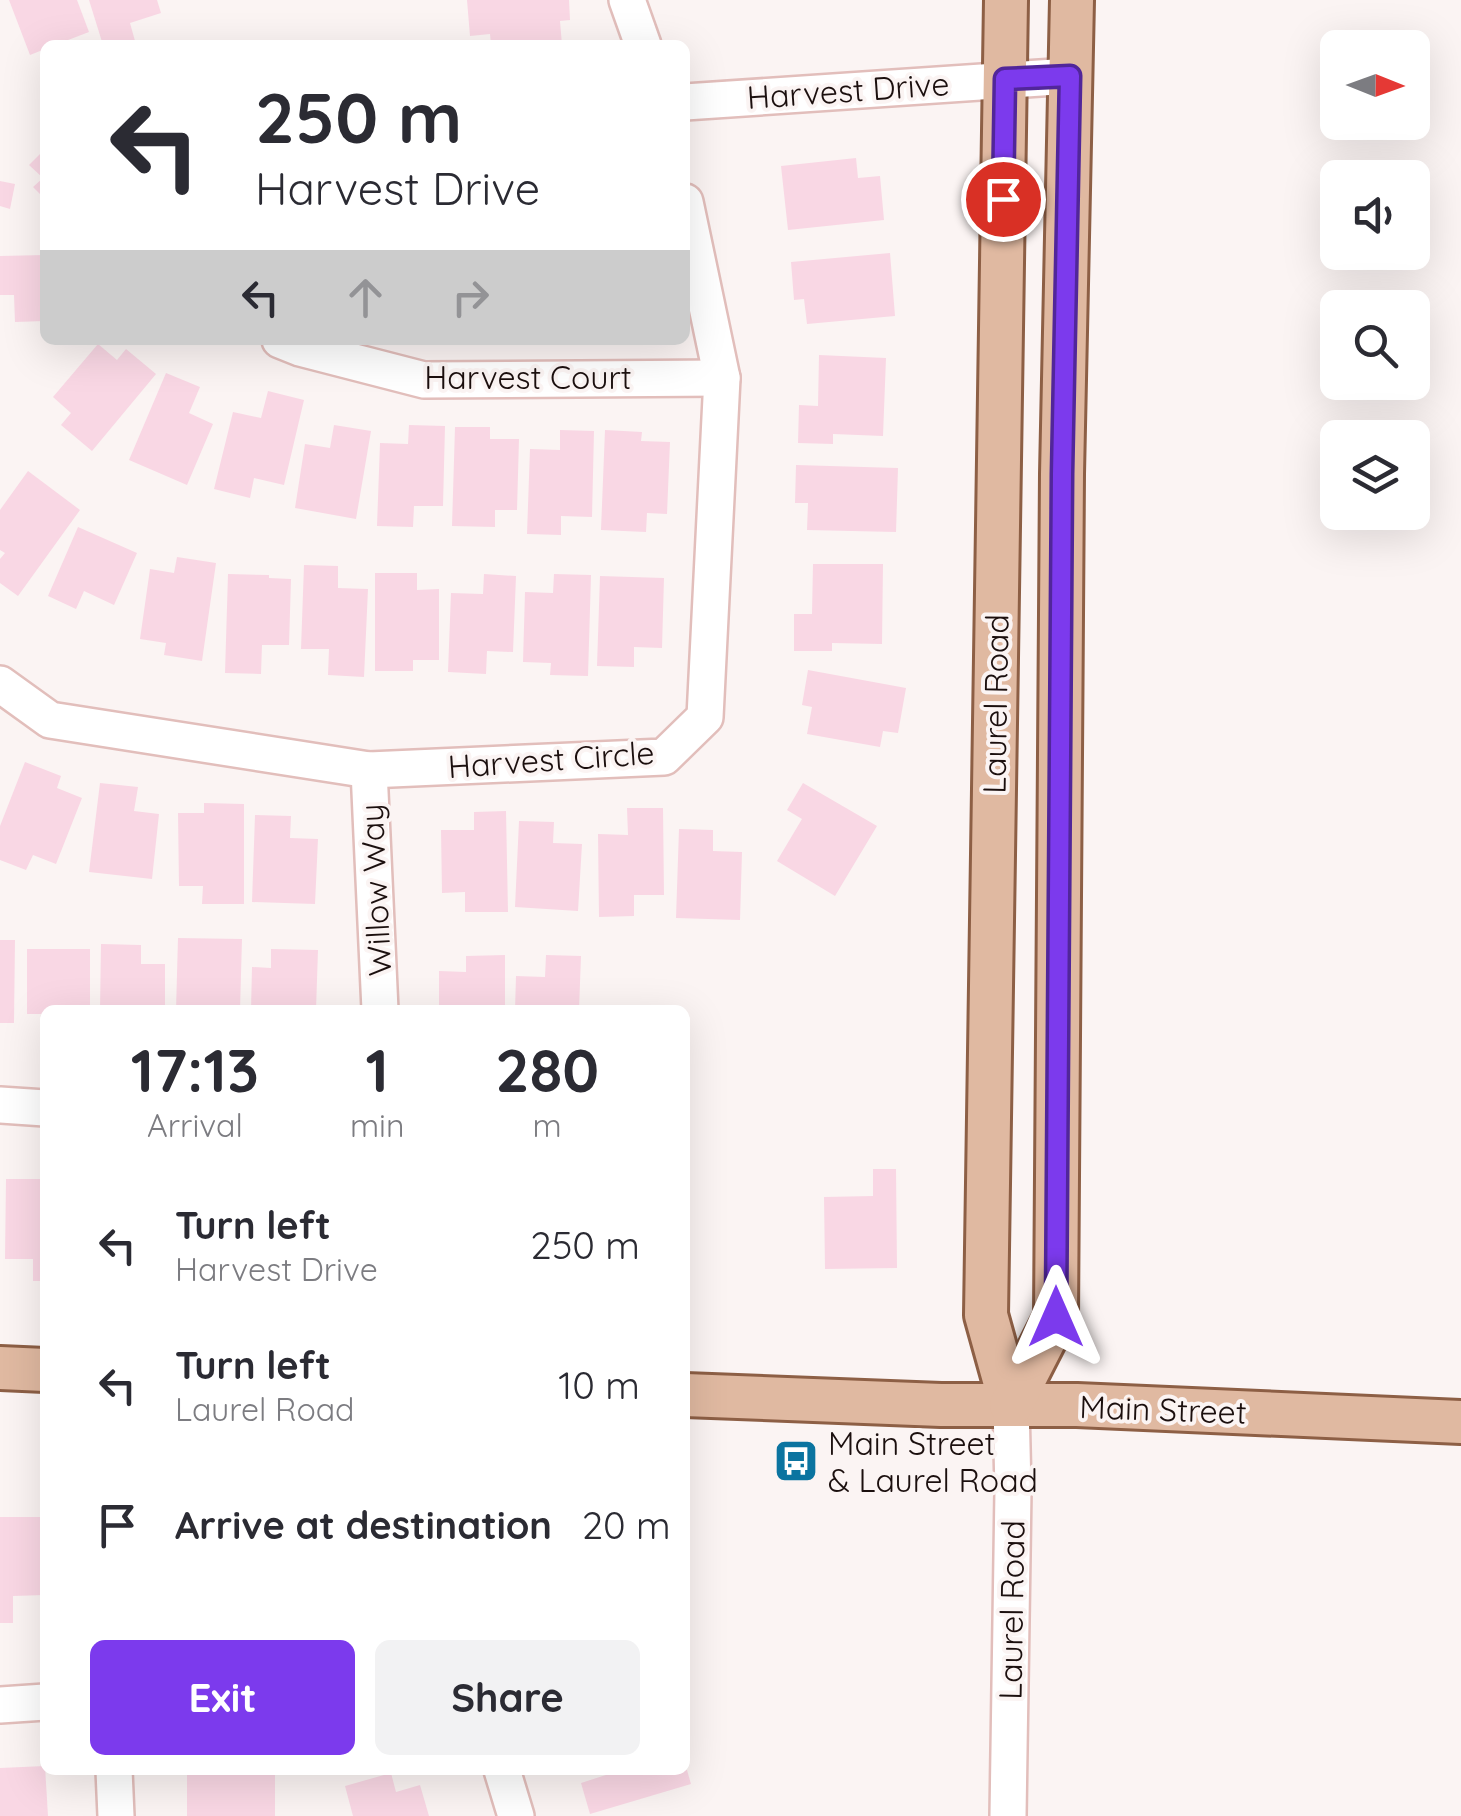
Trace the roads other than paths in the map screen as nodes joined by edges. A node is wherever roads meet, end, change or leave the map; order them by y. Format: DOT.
graph roads {
  1 [pos="627,0"];
  2 [pos="1006,0"];
  3 [pos="1072,0"];
  4 [pos="641,40"];
  5 [pos="1070,76"];
  6 [pos="1005,79"];
  7 [pos="690,102"];
  8 [pos="690,226"];
  9 [pos="292,345"];
  10 [pos="722,378"];
  11 [pos="0,684"];
  12 [pos="369,770"];
  13 [pos="380,1005"];
  14 [pos="0,1106"];
  15 [pos="40,1108"];
  16 [pos="0,1368"];
  17 [pos="40,1370"];
  18 [pos="690,1395"];
  19 [pos="1011,1405"];
  20 [pos="1461,1422"];
  21 [pos="40,1702"];
  22 [pos="0,1706"];
  23 [pos="114,1775"];
  24 [pos="504,1775"];
  25 [pos="116,1816"];
  26 [pos="516,1816"];
  27 [pos="1008,1816"];
  1 -- 4 [label="street"];
  2 -- 6 [label="main road, Laurel Road"];
  3 -- 5 [label="main road, Laurel Road"];
  5 -- 6 [label="street, Harvest Drive"];
  5 -- 19 [label="main road, Laurel Road"];
  6 -- 7 [label="street, Harvest Drive"];
  6 -- 19 [label="main road, Laurel Road"];
  8 -- 10 [label="street, Harvest Circle"];
  9 -- 10 [label="street, Harvest Court"];
  10 -- 12 [label="street, Harvest Circle"];
  11 -- 12 [label="street, Harvest Circle"];
  12 -- 13 [label="street, Willow Way"];
  14 -- 15 [label="street"];
  16 -- 17 [label="main road"];
  18 -- 19 [label="main road, Main Street"];
  19 -- 20 [label="main road, Main Street"];
  19 -- 27 [label="street, Laurel Road"];
  21 -- 22 [label="street"];
  23 -- 25 [label="street"];
  24 -- 26 [label="street"];
}
